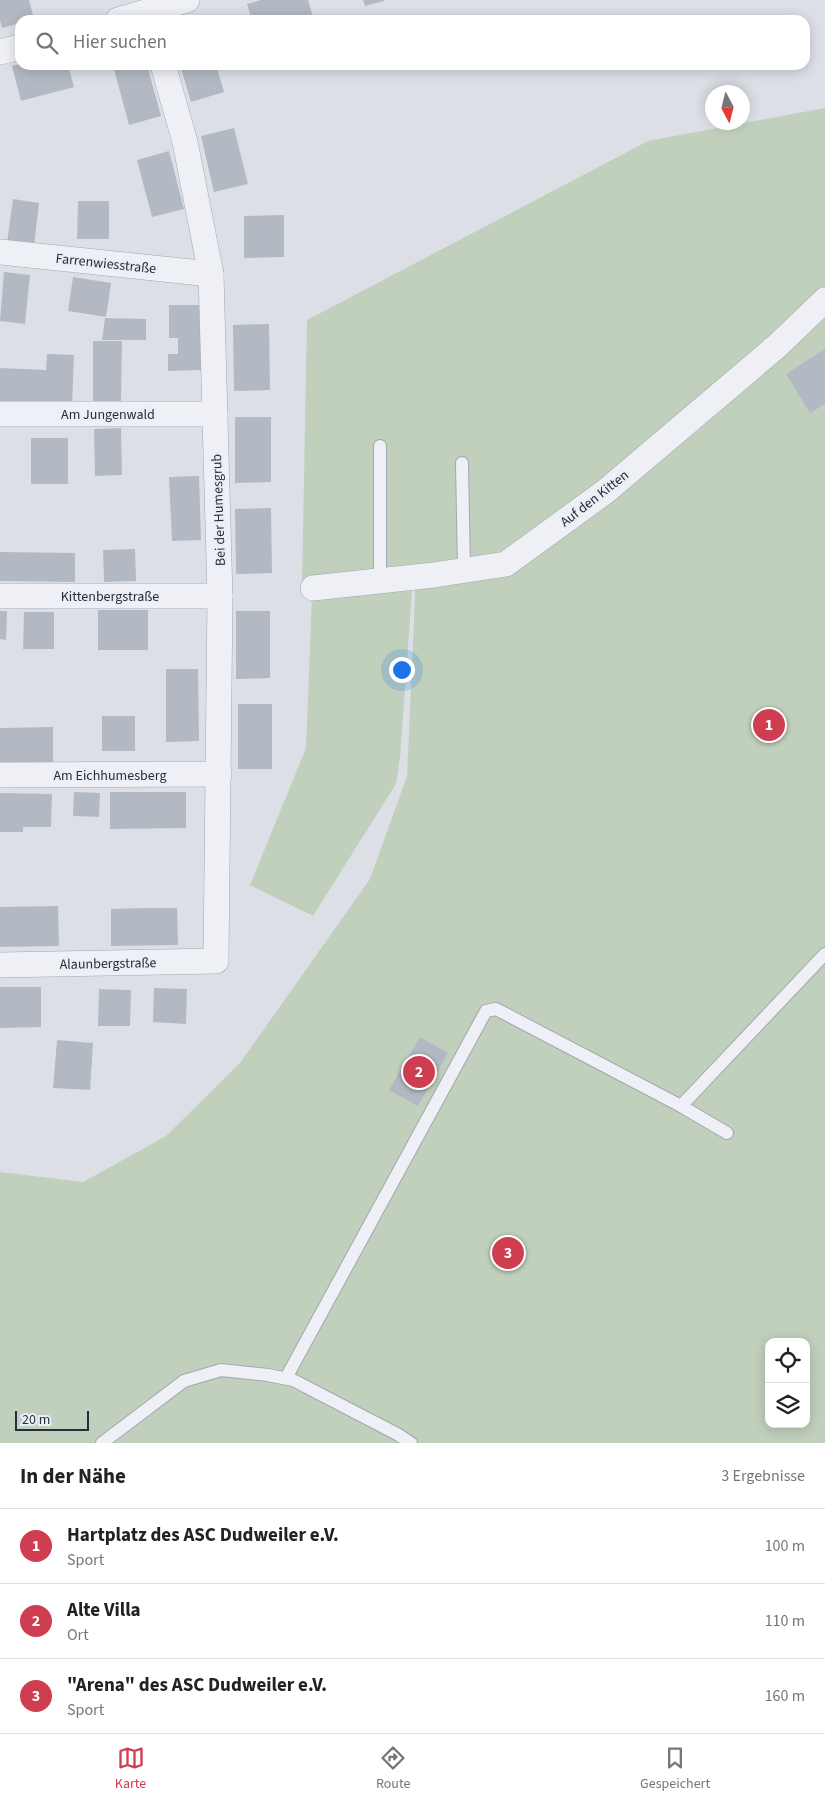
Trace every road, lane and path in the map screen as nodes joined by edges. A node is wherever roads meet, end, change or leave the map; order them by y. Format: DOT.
graph roads {
  1 [pos="187,0"];
  2 [pos="151,15"];
  3 [pos="15,48"];
  4 [pos="0,52"];
  5 [pos="164,70"];
  6 [pos="0,252"];
  7 [pos="211,274"];
  8 [pos="825,300"];
  9 [pos="0,414"];
  10 [pos="215,414"];
  11 [pos="380,446"];
  12 [pos="462,463"];
  13 [pos="464,570"];
  14 [pos="380,580"];
  15 [pos="312,588"];
  16 [pos="0,596"];
  17 [pos="220,596"];
  18 [pos="219,774"];
  19 [pos="0,775"];
  20 [pos="825,954"];
  21 [pos="216,961"];
  22 [pos="0,965"];
  23 [pos="681,1106"];
  24 [pos="726,1133"];
  25 [pos="286,1378"];
  26 [pos="102,1443"];
  27 [pos="411,1443"];
  1 -- 2 [label="street"];
  3 -- 4 [label="street"];
  5 -- 7 [label="street, Bei der Humesgrub"];
  6 -- 7 [label="street, Farrenwiesstraße"];
  7 -- 10 [label="street, Bei der Humesgrub"];
  8 -- 13 [label="street, Auf den Kitten"];
  9 -- 10 [label="street, Am Jungenwald"];
  10 -- 17 [label="street, Bei der Humesgrub"];
  11 -- 14 [label="lane"];
  12 -- 13 [label="lane"];
  13 -- 14 [label="street, Auf den Kitten"];
  14 -- 15 [label="street, Auf den Kitten"];
  16 -- 17 [label="street, Kittenbergstraße"];
  17 -- 18 [label="street, Bei der Humesgrub"];
  18 -- 19 [label="street, Am Eichhumesberg"];
  18 -- 21 [label="street, Bei der Humesgrub"];
  20 -- 23 [label="lane"];
  21 -- 22 [label="street, Alaunbergstraße"];
  23 -- 24 [label="lane"];
  23 -- 25 [label="lane"];
  25 -- 26 [label="lane"];
  25 -- 27 [label="lane"];
}
